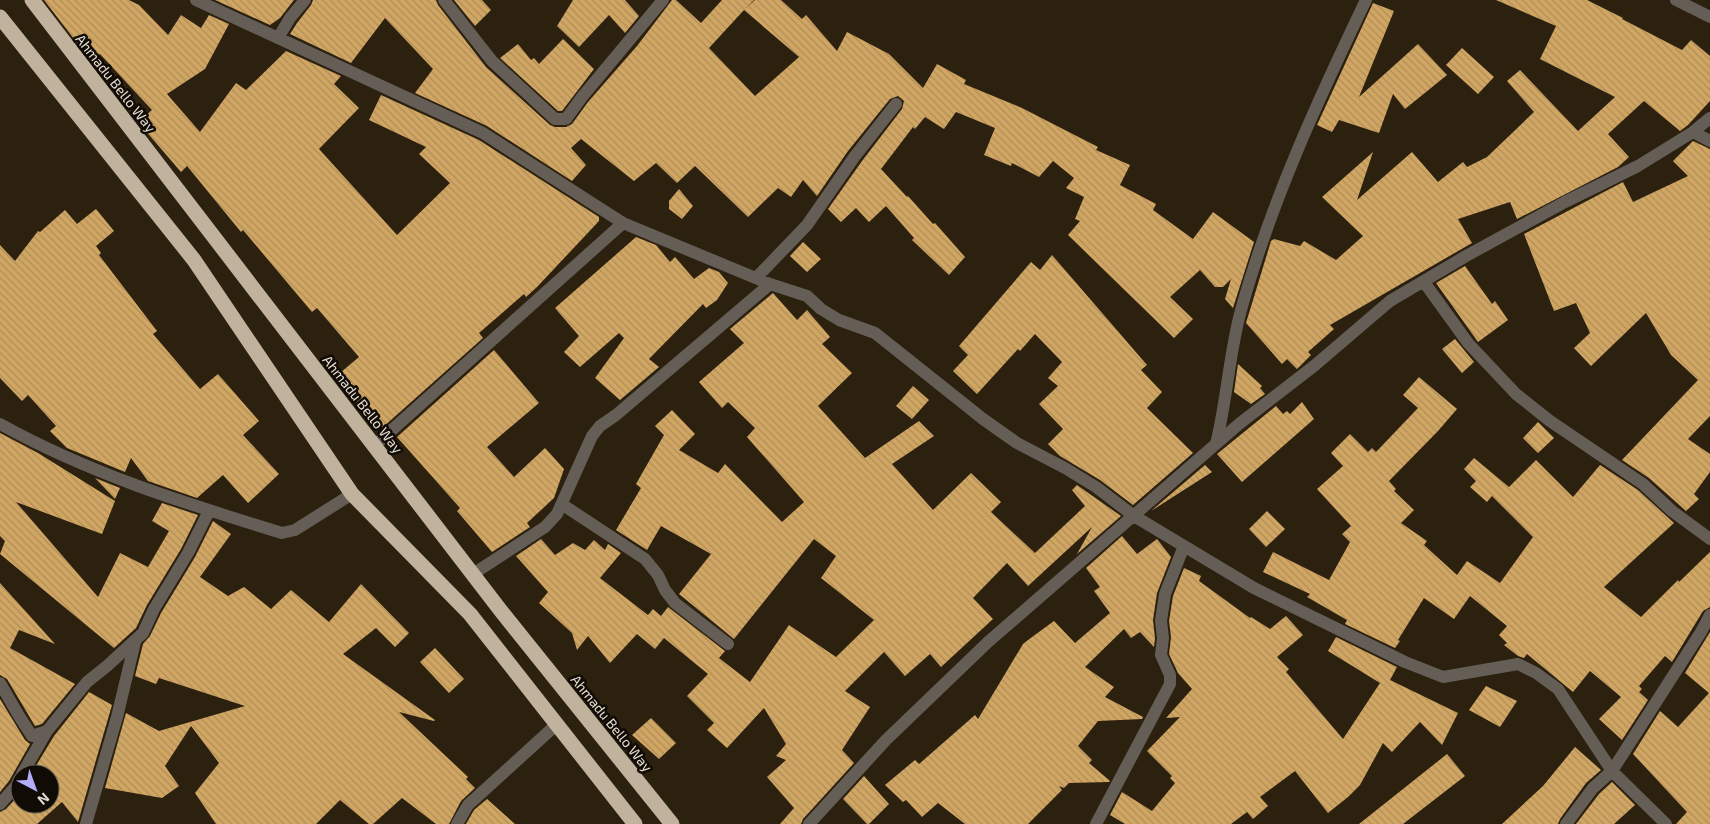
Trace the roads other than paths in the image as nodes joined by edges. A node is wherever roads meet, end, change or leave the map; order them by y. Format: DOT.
graph roads {
  1 [pos="32,0"];
  2 [pos="196,0"];
  3 [pos="305,0"];
  4 [pos="444,0"];
  5 [pos="662,0"];
  6 [pos="1366,0"];
  7 [pos="1676,0"];
  8 [pos="0,16"];
  9 [pos="1710,17"];
  10 [pos="278,38"];
  11 [pos="896,104"];
  12 [pos="1710,118"];
  13 [pos="1693,132"];
  14 [pos="1710,141"];
  15 [pos="623,223"];
  16 [pos="757,277"];
  17 [pos="1424,282"];
  18 [pos="770,284"];
  19 [pos="0,424"];
  20 [pos="1216,444"];
  21 [pos="374,446"];
  22 [pos="352,494"];
  23 [pos="563,505"];
  24 [pos="209,511"];
  25 [pos="1134,516"];
  26 [pos="1710,539"];
  27 [pos="1184,546"];
  28 [pos="473,574"];
  29 [pos="1710,615"];
  30 [pos="135,642"];
  31 [pos="728,644"];
  32 [pos="0,683"];
  33 [pos="556,725"];
  34 [pos="47,731"];
  35 [pos="28,764"];
  36 [pos="1612,771"];
  37 [pos="10,793"];
  38 [pos="0,804"];
  39 [pos="86,824"];
  40 [pos="457,824"];
  41 [pos="635,824"];
  42 [pos="672,824"];
  43 [pos="809,824"];
  44 [pos="1096,824"];
  45 [pos="1566,824"];
  46 [pos="1666,824"];
  1 -- 21 [label="highway, Ahmadu Bello Way"];
  2 -- 10 [label="street"];
  3 -- 10 [label="street"];
  4 -- 5 [label="street"];
  6 -- 20 [label="street"];
  7 -- 9 [label="street"];
  8 -- 22 [label="highway"];
  10 -- 15 [label="street"];
  11 -- 16 [label="street"];
  12 -- 13 [label="street"];
  13 -- 14 [label="street"];
  13 -- 17 [label="street"];
  15 -- 16 [label="street"];
  15 -- 21 [label="street"];
  16 -- 18 [label="street"];
  17 -- 20 [label="street"];
  17 -- 26 [label="street"];
  18 -- 23 [label="street"];
  18 -- 25 [label="street"];
  19 -- 24 [label="street"];
  20 -- 25 [label="street"];
  21 -- 28 [label="highway, Ahmadu Bello Way"];
  22 -- 24 [label="street"];
  22 -- 33 [label="highway"];
  23 -- 28 [label="street"];
  23 -- 31 [label="street"];
  24 -- 30 [label="street"];
  25 -- 27 [label="street"];
  25 -- 43 [label="street"];
  27 -- 36 [label="street"];
  27 -- 44 [label="street"];
  28 -- 42 [label="highway, Ahmadu Bello Way"];
  29 -- 36 [label="street"];
  30 -- 34 [label="street"];
  30 -- 39 [label="street"];
  32 -- 34 [label="street"];
  33 -- 40 [label="street"];
  33 -- 41 [label="highway"];
  34 -- 35 [label="street"];
  36 -- 45 [label="street"];
  36 -- 46 [label="street"];
  37 -- 38 [label="street"];
}
